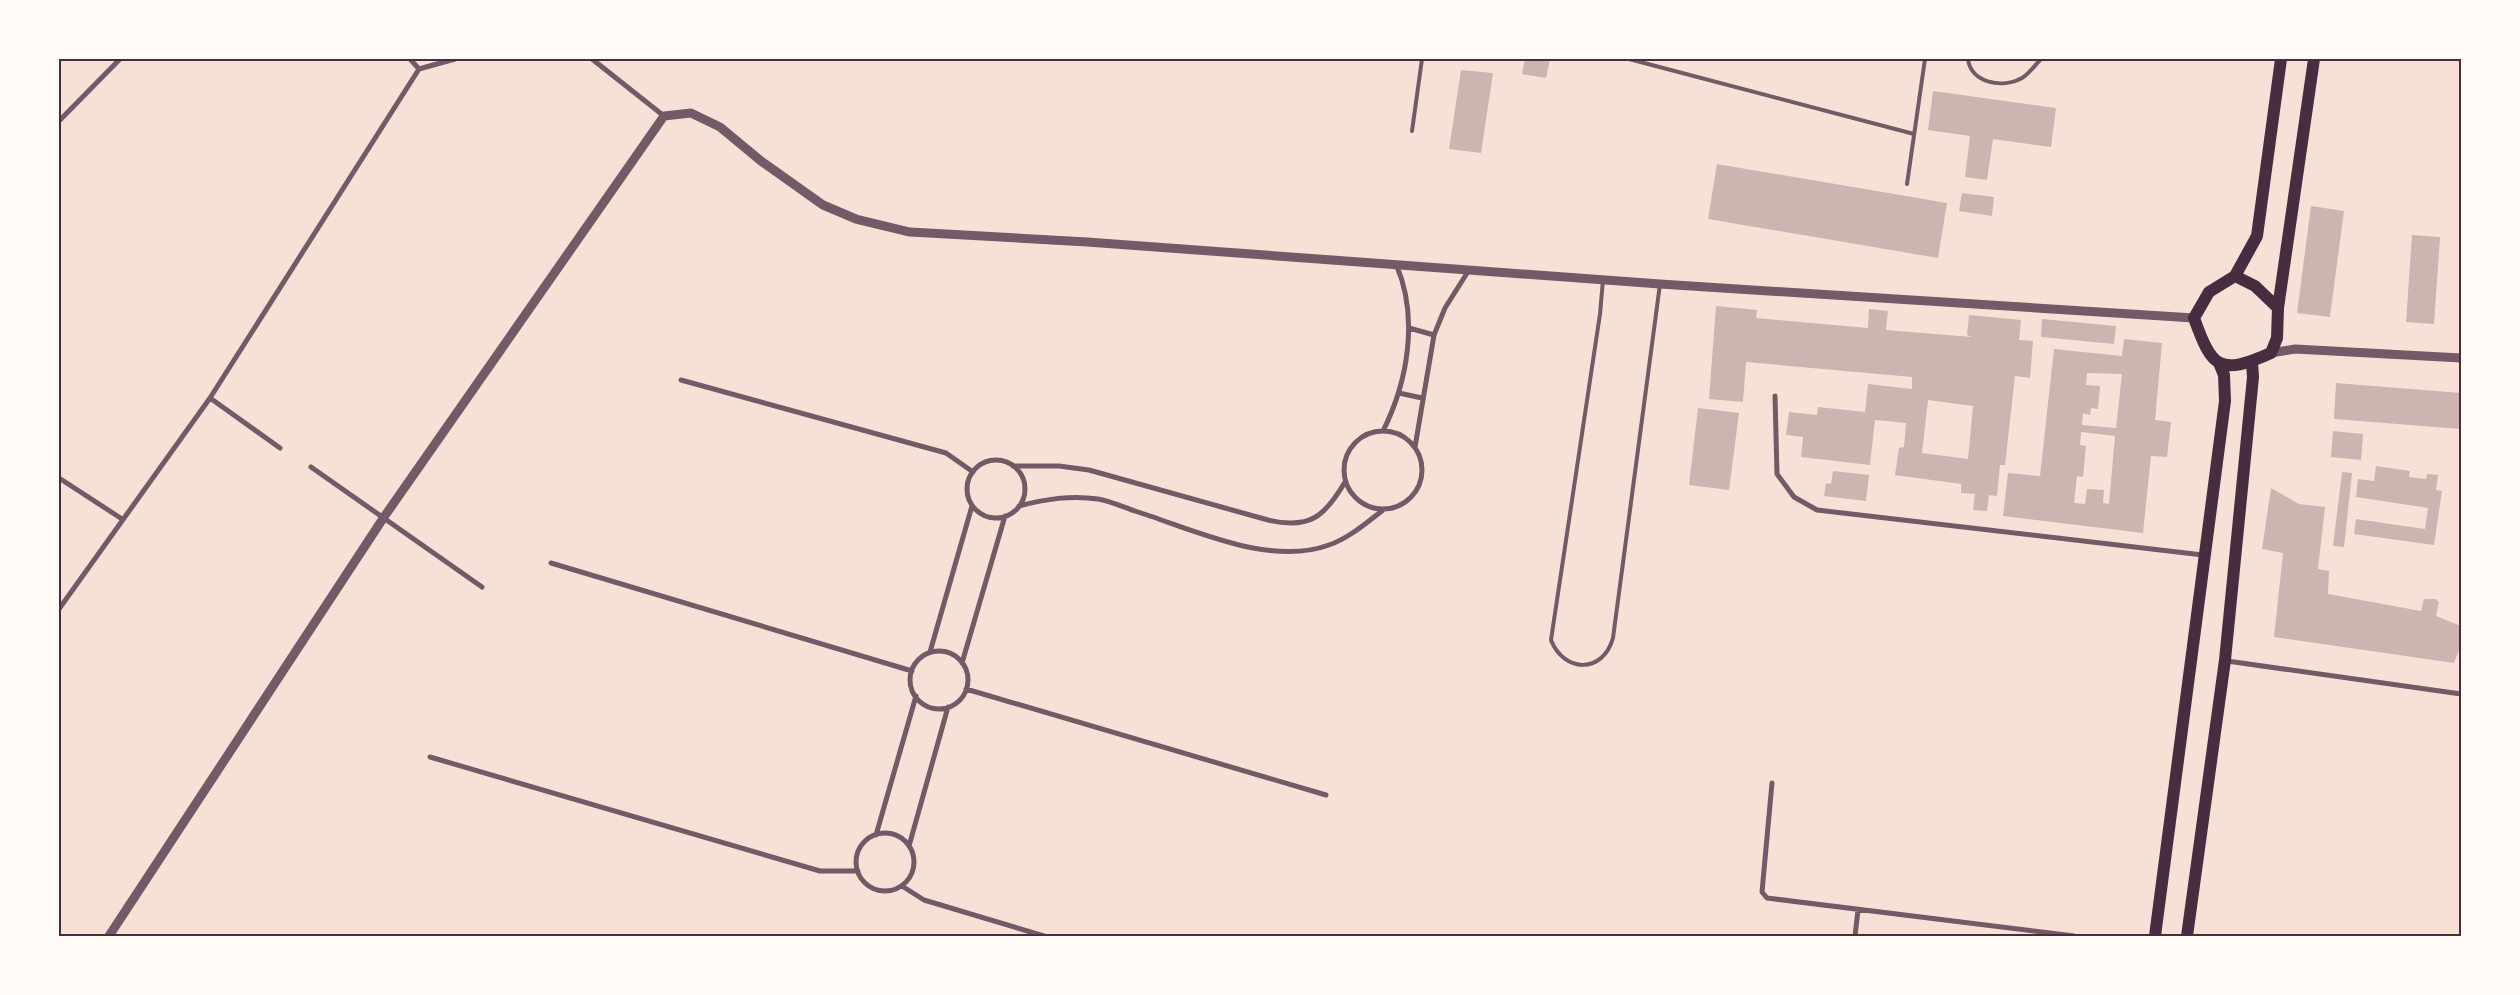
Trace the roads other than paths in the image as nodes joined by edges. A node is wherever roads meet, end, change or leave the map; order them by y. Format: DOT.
graph roads {
  1 [pos="120,59"];
  2 [pos="410,59"];
  3 [pos="455,59"];
  4 [pos="592,59"];
  5 [pos="1422,59"];
  6 [pos="1629,59"];
  7 [pos="1925,59"];
  8 [pos="1968,59"];
  9 [pos="2041,59"];
  10 [pos="2281,59"];
  11 [pos="2314,59"];
  12 [pos="419,69"];
  13 [pos="664,116"];
  14 [pos="59,121"];
  15 [pos="1412,130"];
  16 [pos="1914,134"];
  17 [pos="1907,184"];
  18 [pos="1396,264"];
  19 [pos="1469,270"];
  20 [pos="2235,276"];
  21 [pos="1603,278"];
  22 [pos="1660,284"];
  23 [pos="2278,308"];
  24 [pos="2194,318"];
  25 [pos="1409,328"];
  26 [pos="1434,334"];
  27 [pos="2271,354"];
  28 [pos="2461,358"];
  29 [pos="2252,362"];
  30 [pos="2219,363"];
  31 [pos="681,380"];
  32 [pos="1399,394"];
  33 [pos="1775,396"];
  34 [pos="210,398"];
  35 [pos="1422,398"];
  36 [pos="1383,431"];
  37 [pos="1415,447"];
  38 [pos="280,448"];
  39 [pos="1013,466"];
  40 [pos="310,467"];
  41 [pos="973,472"];
  42 [pos="59,478"];
  43 [pos="1345,482"];
  44 [pos="972,506"];
  45 [pos="1019,506"];
  46 [pos="1383,510"];
  47 [pos="1005,516"];
  48 [pos="384,517"];
  49 [pos="122,519"];
  50 [pos="2204,555"];
  51 [pos="551,563"];
  52 [pos="482,587"];
  53 [pos="59,609"];
  54 [pos="930,652"];
  55 [pos="2224,660"];
  56 [pos="962,663"];
  57 [pos="912,671"];
  58 [pos="966,689"];
  59 [pos="2461,694"];
  60 [pos="916,696"];
  61 [pos="948,707"];
  62 [pos="430,757"];
  63 [pos="1772,783"];
  64 [pos="1326,795"];
  65 [pos="876,835"];
  66 [pos="909,846"];
  67 [pos="858,871"];
  68 [pos="902,886"];
  69 [pos="1858,910"];
  70 [pos="109,936"];
  71 [pos="1044,936"];
  72 [pos="1855,936"];
  73 [pos="2074,936"];
  74 [pos="2155,936"];
  75 [pos="2187,936"];
  1 -- 14 [label="street"];
  2 -- 12 [label="street"];
  3 -- 12 [label="street"];
  4 -- 13 [label="street"];
  5 -- 15 [label="lane"];
  6 -- 16 [label="lane"];
  7 -- 16 [label="lane"];
  8 -- 9 [label="lane"];
  10 -- 20 [label="main road"];
  11 -- 23 [label="main road"];
  12 -- 34 [label="street"];
  13 -- 18 [label="street"];
  13 -- 48 [label="street"];
  16 -- 17 [label="lane"];
  18 -- 19 [label="street"];
  18 -- 25 [label="street"];
  19 -- 21 [label="street"];
  19 -- 26 [label="street"];
  20 -- 23 [label="main road"];
  20 -- 24 [label="main road"];
  21 -- 22 [label="street"];
  21 -- 22 [label="lane"];
  22 -- 24 [label="street"];
  23 -- 27 [label="main road"];
  24 -- 30 [label="main road"];
  25 -- 26 [label="street"];
  25 -- 32 [label="street"];
  26 -- 35 [label="street"];
  27 -- 28 [label="street"];
  27 -- 29 [label="main road"];
  29 -- 30 [label="main road"];
  29 -- 55 [label="main road"];
  30 -- 50 [label="main road"];
  31 -- 41 [label="street"];
  32 -- 35 [label="street"];
  32 -- 36 [label="street"];
  33 -- 50 [label="street"];
  34 -- 38 [label="street"];
  34 -- 49 [label="street"];
  35 -- 37 [label="street"];
  36 -- 37 [label="street"];
  36 -- 43 [label="street"];
  37 -- 46 [label="street"];
  39 -- 41 [label="street"];
  39 -- 43 [label="street"];
  39 -- 45 [label="street"];
  40 -- 48 [label="street"];
  41 -- 44 [label="street"];
  42 -- 49 [label="street"];
  43 -- 46 [label="street"];
  44 -- 47 [label="street"];
  44 -- 54 [label="street"];
  45 -- 46 [label="street"];
  45 -- 47 [label="street"];
  47 -- 56 [label="street"];
  48 -- 52 [label="street"];
  48 -- 70 [label="street"];
  49 -- 53 [label="street"];
  50 -- 74 [label="main road"];
  51 -- 57 [label="street"];
  54 -- 56 [label="street"];
  54 -- 57 [label="street"];
  55 -- 59 [label="street"];
  55 -- 75 [label="main road"];
  56 -- 58 [label="street"];
  57 -- 60 [label="street"];
  58 -- 61 [label="street"];
  58 -- 64 [label="street"];
  60 -- 61 [label="street"];
  60 -- 65 [label="street"];
  61 -- 66 [label="street"];
  62 -- 67 [label="street"];
  63 -- 69 [label="street"];
  65 -- 66 [label="street"];
  65 -- 67 [label="street"];
  66 -- 68 [label="street"];
  67 -- 68 [label="street"];
  68 -- 71 [label="street"];
  69 -- 72 [label="street"];
  69 -- 73 [label="street"];
}
